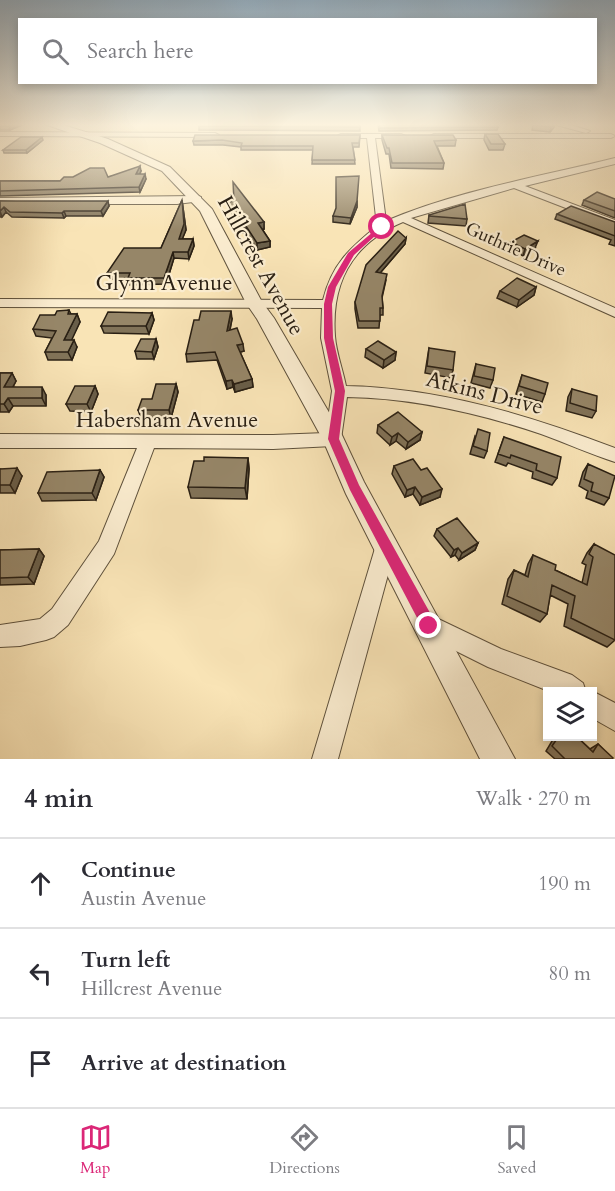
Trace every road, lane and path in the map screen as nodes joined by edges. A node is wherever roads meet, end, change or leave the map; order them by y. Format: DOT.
graph roads {
  1 [pos="147,159"];
  2 [pos="374,159"];
  3 [pos="615,161"];
  4 [pos="515,185"];
  5 [pos="198,199"];
  6 [pos="0,201"];
  7 [pos="402,218"];
  8 [pos="615,224"];
  9 [pos="382,227"];
  10 [pos="0,303"];
  11 [pos="254,303"];
  12 [pos="328,304"];
  13 [pos="615,313"];
  14 [pos="340,391"];
  15 [pos="333,439"];
  16 [pos="0,441"];
  17 [pos="148,441"];
  18 [pos="615,455"];
  19 [pos="386,545"];
  20 [pos="429,626"];
  21 [pos="0,636"];
  22 [pos="567,687"];
  23 [pos="597,706"];
  24 [pos="615,718"];
  25 [pos="325,759"];
  26 [pos="498,759"];
  1 -- 5 [label="street, Hillcrest Avenue"];
  2 -- 9 [label="street"];
  3 -- 4 [label="street"];
  4 -- 7 [label="street"];
  4 -- 8 [label="street"];
  5 -- 6 [label="street"];
  5 -- 11 [label="street, Hillcrest Avenue"];
  7 -- 9 [label="street"];
  7 -- 13 [label="street, Guthrie Drive"];
  9 -- 12 [label="street"];
  10 -- 11 [label="street, Glynn Avenue"];
  11 -- 12 [label="street, Glynn Avenue"];
  11 -- 15 [label="street, Hillcrest Avenue"];
  12 -- 14 [label="street"];
  14 -- 15 [label="street"];
  14 -- 18 [label="street, Atkins Drive"];
  15 -- 17 [label="street, Habersham Avenue"];
  15 -- 19 [label="street, Hillcrest Avenue"];
  16 -- 17 [label="street, Habersham Avenue"];
  17 -- 21 [label="street"];
  19 -- 20 [label="street, Hillcrest Avenue"];
  19 -- 25 [label="street"];
  20 -- 22 [label="street"];
  20 -- 26 [label="street, Hillcrest Avenue"];
  23 -- 24 [label="street"];
}
